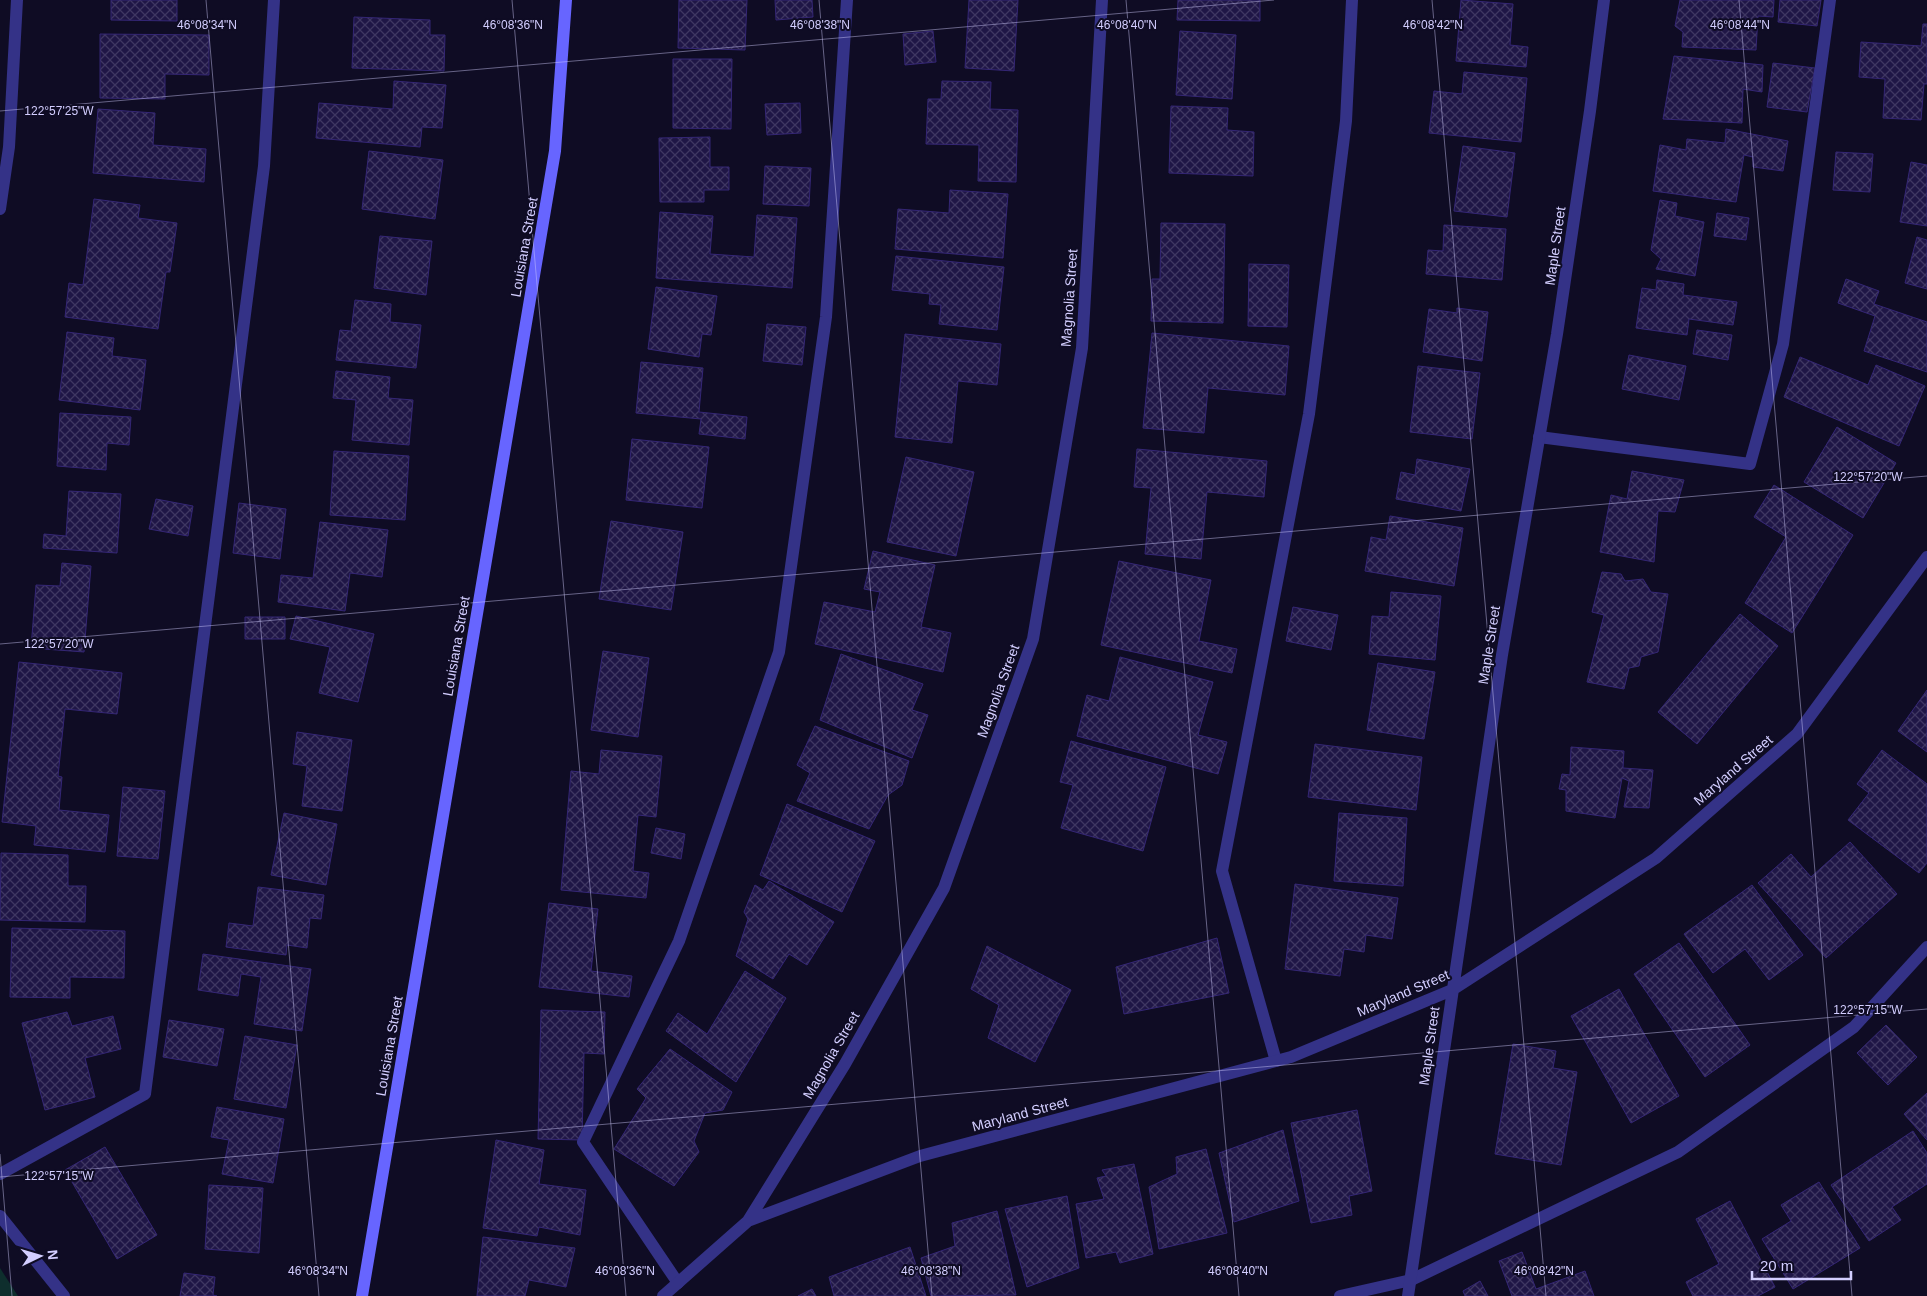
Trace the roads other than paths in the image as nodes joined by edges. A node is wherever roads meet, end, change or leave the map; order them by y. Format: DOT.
graph roads {
  1 [pos="17,0"];
  2 [pos="274,0"];
  3 [pos="566,0"];
  4 [pos="847,0"];
  5 [pos="1102,0"];
  6 [pos="1352,0"];
  7 [pos="1604,0"];
  8 [pos="1830,0"];
  9 [pos="0,209"];
  10 [pos="1539,437"];
  11 [pos="1927,556"];
  12 [pos="1927,947"];
  13 [pos="1452,990"];
  14 [pos="1276,1062"];
  15 [pos="0,1174"];
  16 [pos="0,1216"];
  17 [pos="748,1221"];
  18 [pos="1410,1280"];
  19 [pos="678,1283"];
  20 [pos="64,1296"];
  21 [pos="362,1296"];
  22 [pos="663,1296"];
  23 [pos="1340,1296"];
  24 [pos="1408,1296"];
  1 -- 9 [label="street"];
  2 -- 15 [label="street"];
  3 -- 21 [label="street, Louisiana Street"];
  4 -- 19 [label="street"];
  5 -- 17 [label="street, Magnolia Street"];
  6 -- 14 [label="street"];
  7 -- 10 [label="street, Maple Street"];
  8 -- 10 [label="street"];
  10 -- 13 [label="street, Maple Street"];
  11 -- 13 [label="street, Maryland Street"];
  12 -- 18 [label="street"];
  13 -- 14 [label="street, Maryland Street"];
  13 -- 18 [label="street, Maple Street"];
  14 -- 17 [label="street, Maryland Street"];
  16 -- 20 [label="street"];
  17 -- 19 [label="street, Magnolia Street"];
  18 -- 23 [label="street"];
  18 -- 24 [label="street, Maple Street"];
  19 -- 22 [label="street, Magnolia Street"];
}
